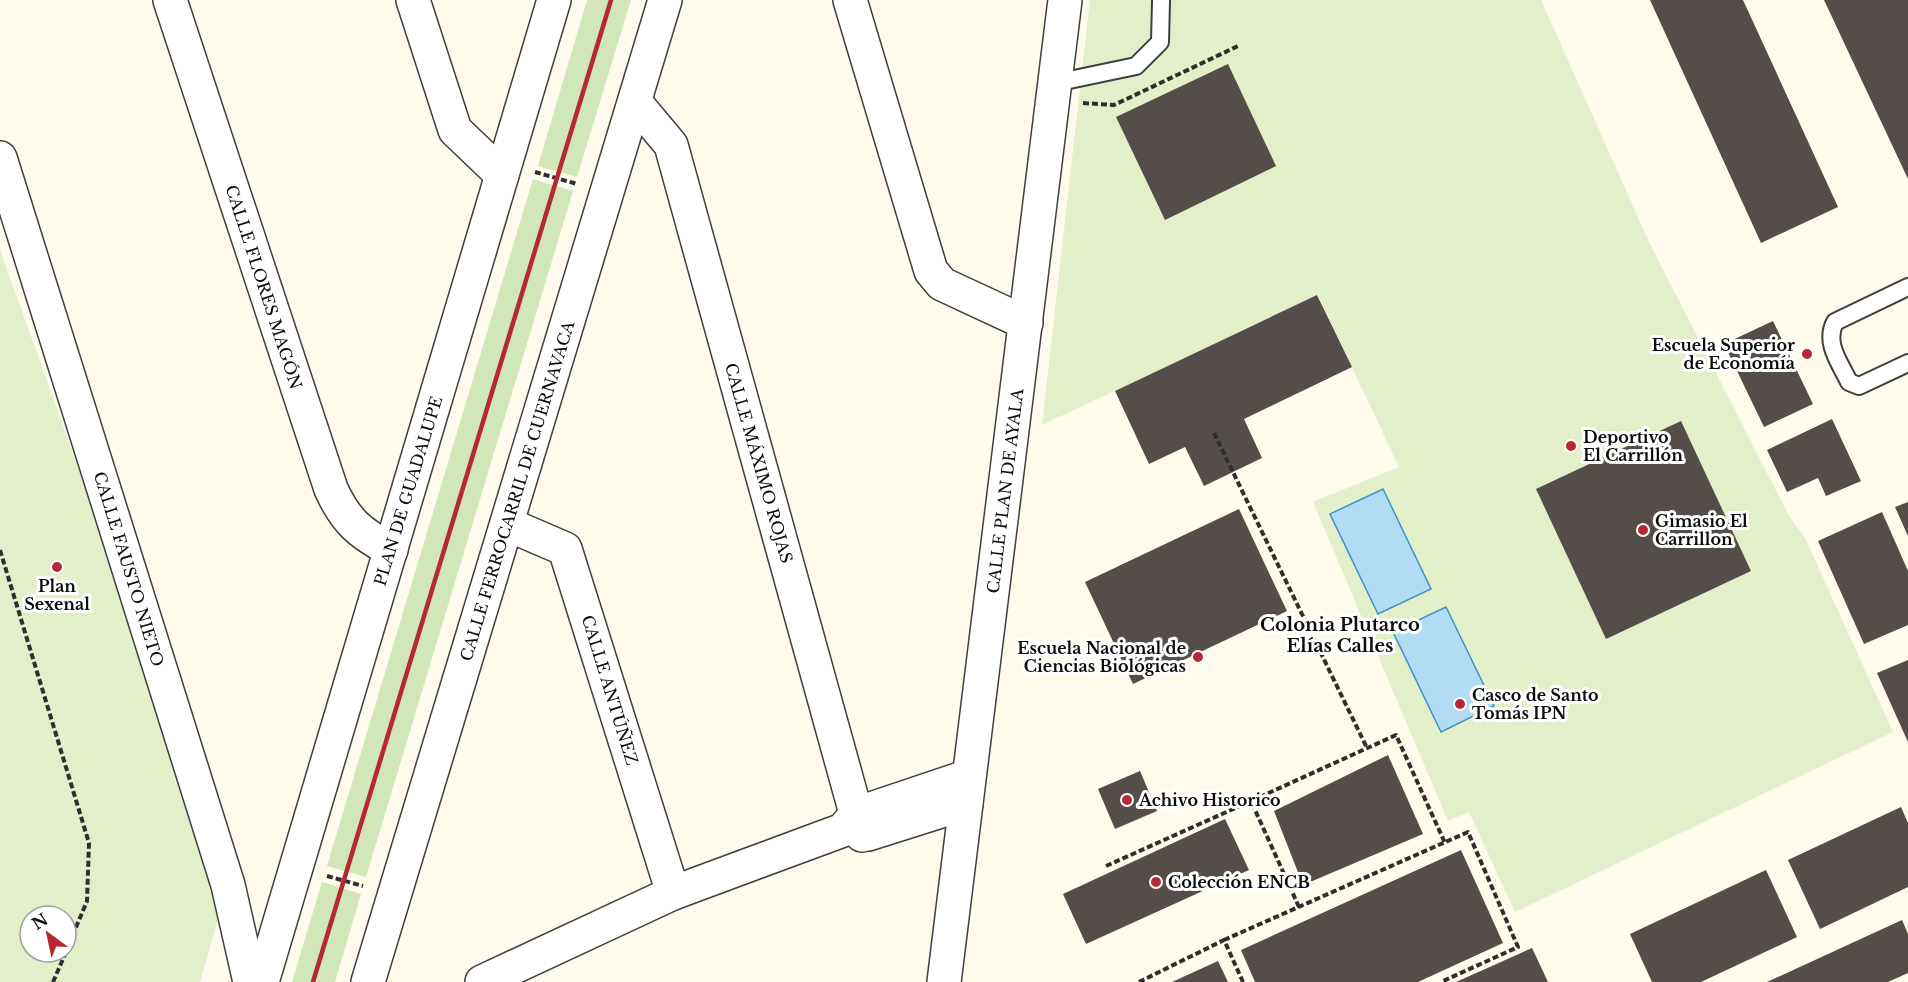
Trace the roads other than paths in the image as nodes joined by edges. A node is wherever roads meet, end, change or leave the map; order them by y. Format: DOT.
graph roads {
  1 [pos="170,0"];
  2 [pos="413,0"];
  3 [pos="554,0"];
  4 [pos="666,0"];
  5 [pos="850,0"];
  6 [pos="1065,0"];
  7 [pos="1161,1"];
  8 [pos="1055,83"];
  9 [pos="635,102"];
  10 [pos="0,158"];
  11 [pos="502,176"];
  12 [pos="1908,286"];
  13 [pos="1026,323"];
  14 [pos="1908,363"];
  15 [pos="507,524"];
  16 [pos="391,550"];
  17 [pos="967,790"];
  18 [pos="854,826"];
  19 [pos="673,892"];
  20 [pos="250,982"];
  21 [pos="262,982"];
  22 [pos="368,982"];
  23 [pos="482,982"];
  24 [pos="944,982"];
  1 -- 16 [label="street, CALLE FLORES MAGÓN"];
  2 -- 11 [label="street"];
  3 -- 11 [label="street, PLAN DE GUADALUPE"];
  4 -- 9 [label="street, CALLE FERROCARRIL DE CUERNAVACA"];
  5 -- 13 [label="street"];
  6 -- 8 [label="street, CALLE PLAN DE AYALA"];
  7 -- 8 [label="lane"];
  8 -- 13 [label="street, CALLE PLAN DE AYALA"];
  9 -- 15 [label="street, CALLE FERROCARRIL DE CUERNAVACA"];
  9 -- 18 [label="street, CALLE MÁXIMO ROJAS"];
  10 -- 20 [label="street, CALLE FAUSTO NIETO"];
  11 -- 16 [label="street, PLAN DE GUADALUPE"];
  12 -- 14 [label="lane"];
  13 -- 17 [label="street, CALLE PLAN DE AYALA"];
  15 -- 19 [label="street, CALLE ANTÚÑEZ"];
  15 -- 22 [label="street, CALLE FERROCARRIL DE CUERNAVACA"];
  16 -- 21 [label="street, PLAN DE GUADALUPE"];
  17 -- 18 [label="street"];
  17 -- 24 [label="street, CALLE PLAN DE AYALA"];
  18 -- 19 [label="street"];
  19 -- 23 [label="street"];
}
